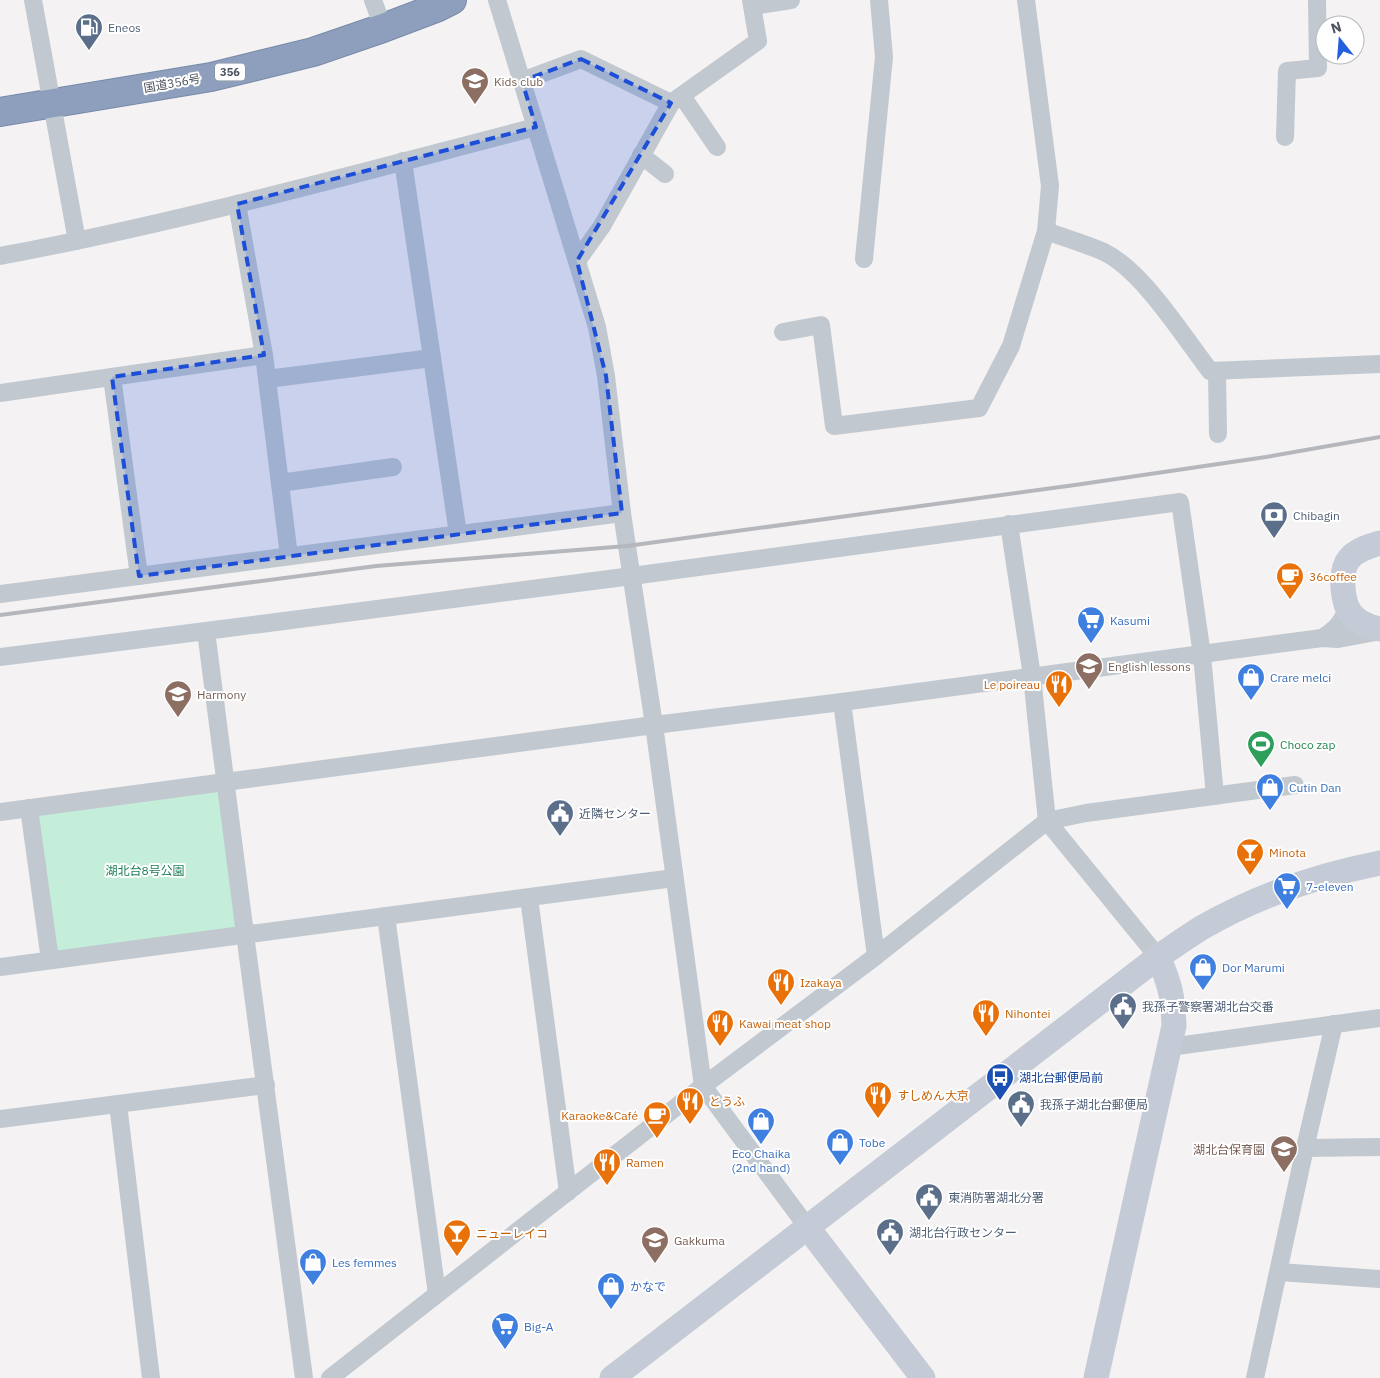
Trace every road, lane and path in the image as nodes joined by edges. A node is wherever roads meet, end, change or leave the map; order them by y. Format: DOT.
graph roads {
  1 [pos="32,0"];
  2 [pos="374,0"];
  3 [pos="452,0"];
  4 [pos="497,0"];
  5 [pos="791,0"];
  6 [pos="879,0"];
  7 [pos="1026,0"];
  8 [pos="1317,0"];
  9 [pos="752,3"];
  10 [pos="382,28"];
  11 [pos="522,81"];
  12 [pos="677,100"];
  13 [pos="52,103"];
  14 [pos="0,112"];
  15 [pos="536,127"];
  16 [pos="1285,137"];
  17 [pos="717,147"];
  18 [pos="641,155"];
  19 [pos="403,161"];
  20 [pos="665,174"];
  21 [pos="237,204"];
  22 [pos="1046,231"];
  23 [pos="77,241"];
  24 [pos="0,256"];
  25 [pos="864,259"];
  26 [pos="577,261"];
  27 [pos="782,332"];
  28 [pos="264,355"];
  29 [pos="432,358"];
  30 [pos="1380,364"];
  31 [pos="1217,371"];
  32 [pos="112,377"];
  33 [pos="268,379"];
  34 [pos="0,393"];
  35 [pos="1218,434"];
  36 [pos="394,467"];
  37 [pos="280,483"];
  38 [pos="622,513"];
  39 [pos="1009,524"];
  40 [pos="458,534"];
  41 [pos="1380,543"];
  42 [pos="290,556"];
  43 [pos="139,576"];
  44 [pos="632,576"];
  45 [pos="0,594"];
  46 [pos="1347,608"];
  47 [pos="1380,630"];
  48 [pos="206,631"];
  49 [pos="1322,638"];
  50 [pos="1202,655"];
  51 [pos="0,658"];
  52 [pos="1032,676"];
  53 [pos="842,702"];
  54 [pos="654,725"];
  55 [pos="226,782"];
  56 [pos="1296,786"];
  57 [pos="1215,796"];
  58 [pos="29,808"];
  59 [pos="0,812"];
  60 [pos="1047,821"];
  61 [pos="1380,863"];
  62 [pos="674,878"];
  63 [pos="529,898"];
  64 [pos="386,916"];
  65 [pos="245,934"];
  66 [pos="876,956"];
  67 [pos="1158,957"];
  68 [pos="50,960"];
  69 [pos="0,967"];
  70 [pos="1380,1018"];
  71 [pos="1334,1024"];
  72 [pos="1170,1047"];
  73 [pos="266,1085"];
  74 [pos="703,1086"];
  75 [pos="118,1104"];
  76 [pos="0,1119"];
  77 [pos="1380,1147"];
  78 [pos="1304,1148"];
  79 [pos="568,1192"];
  80 [pos="808,1228"];
  81 [pos="1279,1272"];
  82 [pos="1380,1279"];
  83 [pos="437,1294"];
  84 [pos="151,1378"];
  85 [pos="304,1378"];
  86 [pos="330,1378"];
  87 [pos="612,1378"];
  88 [pos="923,1378"];
  89 [pos="1096,1378"];
  90 [pos="1255,1378"];
  1 -- 13 [label="street"];
  2 -- 10 [label="street"];
  3 -- 10 [label="highway, 国道356号 / 356"];
  4 -- 11 [label="street"];
  5 -- 9 [label="street"];
  6 -- 25 [label="street"];
  7 -- 22 [label="street"];
  8 -- 16 [label="street"];
  9 -- 12 [label="street"];
  10 -- 13 [label="highway, 国道356号 / 356"];
  11 -- 12 [label="street"];
  11 -- 15 [label="street"];
  12 -- 17 [label="street"];
  12 -- 18 [label="street"];
  13 -- 14 [label="highway, 国道356号 / 356"];
  13 -- 23 [label="street"];
  15 -- 19 [label="street"];
  15 -- 26 [label="street"];
  18 -- 20 [label="street"];
  18 -- 26 [label="street"];
  19 -- 21 [label="street"];
  19 -- 29 [label="street"];
  21 -- 23 [label="street"];
  21 -- 28 [label="street"];
  22 -- 27 [label="street"];
  22 -- 31 [label="street"];
  23 -- 24 [label="street"];
  26 -- 38 [label="street"];
  28 -- 32 [label="street"];
  28 -- 33 [label="street"];
  29 -- 33 [label="street"];
  29 -- 40 [label="street"];
  30 -- 31 [label="street"];
  31 -- 35 [label="street"];
  32 -- 34 [label="street"];
  32 -- 43 [label="street"];
  33 -- 37 [label="street"];
  36 -- 37 [label="street"];
  37 -- 42 [label="street"];
  38 -- 40 [label="street"];
  38 -- 44 [label="street"];
  39 -- 44 [label="street"];
  39 -- 50 [label="street"];
  39 -- 52 [label="street"];
  40 -- 42 [label="street"];
  41 -- 46 [label="street"];
  42 -- 43 [label="street"];
  43 -- 45 [label="street"];
  44 -- 48 [label="street"];
  44 -- 54 [label="street"];
  46 -- 47 [label="street"];
  46 -- 49 [label="street"];
  47 -- 49 [label="street"];
  48 -- 51 [label="street"];
  48 -- 55 [label="street"];
  49 -- 50 [label="street"];
  50 -- 52 [label="street"];
  50 -- 57 [label="street"];
  52 -- 53 [label="street"];
  52 -- 60 [label="street"];
  53 -- 54 [label="street"];
  53 -- 66 [label="street"];
  54 -- 55 [label="street"];
  54 -- 62 [label="street"];
  55 -- 58 [label="street"];
  55 -- 65 [label="street"];
  56 -- 57 [label="street"];
  57 -- 60 [label="street"];
  58 -- 59 [label="street"];
  58 -- 68 [label="street"];
  60 -- 66 [label="street"];
  60 -- 67 [label="street"];
  61 -- 67 [label="street"];
  62 -- 63 [label="street"];
  62 -- 74 [label="street"];
  63 -- 64 [label="street"];
  63 -- 79 [label="street"];
  64 -- 65 [label="street"];
  64 -- 83 [label="street"];
  65 -- 68 [label="street"];
  65 -- 73 [label="street"];
  66 -- 74 [label="street"];
  67 -- 72 [label="street"];
  67 -- 80 [label="street"];
  68 -- 69 [label="street"];
  70 -- 71 [label="street"];
  71 -- 72 [label="street"];
  71 -- 78 [label="street"];
  72 -- 89 [label="street"];
  73 -- 75 [label="street"];
  73 -- 85 [label="street"];
  74 -- 79 [label="street"];
  74 -- 80 [label="street"];
  75 -- 76 [label="street"];
  75 -- 84 [label="street"];
  77 -- 78 [label="street"];
  78 -- 81 [label="street"];
  79 -- 83 [label="street"];
  80 -- 87 [label="street"];
  80 -- 88 [label="street"];
  81 -- 82 [label="street"];
  81 -- 90 [label="street"];
  83 -- 86 [label="street"];
}
